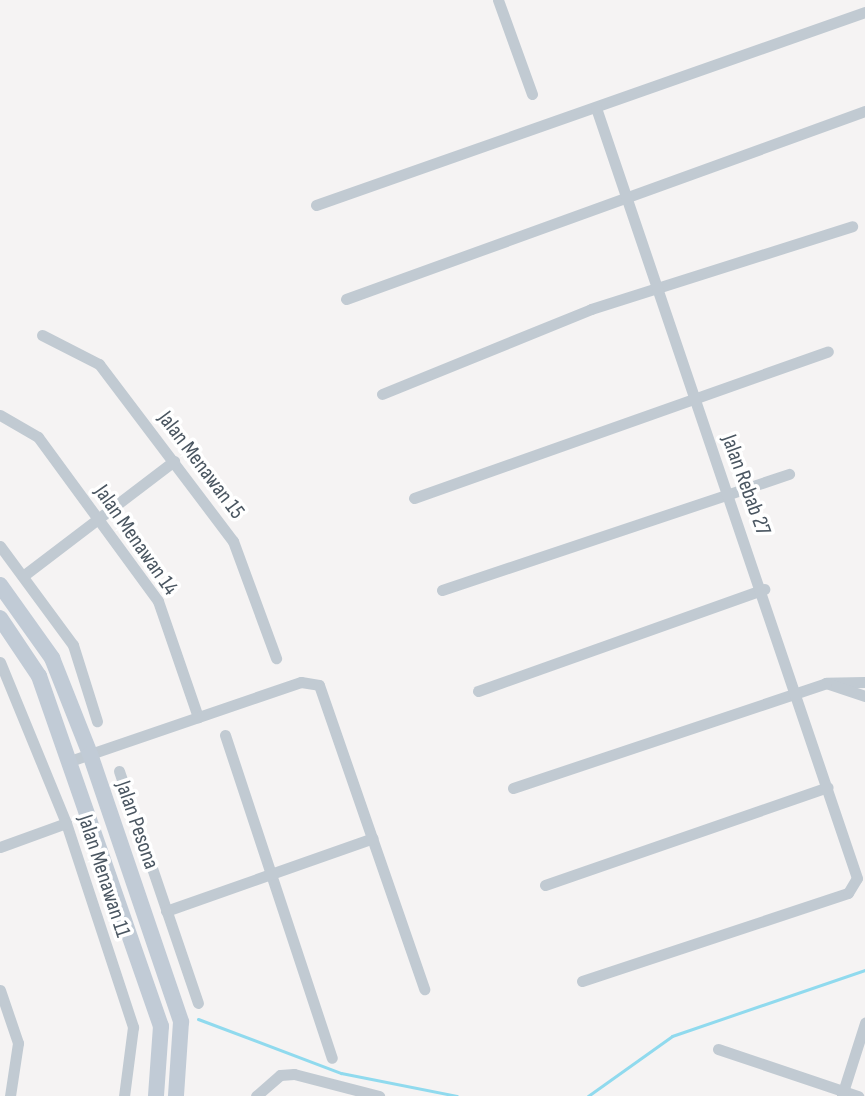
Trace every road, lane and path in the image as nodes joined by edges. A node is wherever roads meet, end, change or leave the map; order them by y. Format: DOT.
graph roads {
  1 [pos="498,0"];
  2 [pos="865,12"];
  3 [pos="532,94"];
  4 [pos="596,108"];
  5 [pos="865,111"];
  6 [pos="628,194"];
  7 [pos="316,205"];
  8 [pos="852,226"];
  9 [pos="656,288"];
  10 [pos="346,299"];
  11 [pos="42,335"];
  12 [pos="828,351"];
  13 [pos="382,394"];
  14 [pos="693,397"];
  15 [pos="0,415"];
  16 [pos="174,461"];
  17 [pos="789,474"];
  18 [pos="727,495"];
  19 [pos="414,498"];
  20 [pos="98,518"];
  21 [pos="0,546"];
  22 [pos="23,576"];
  23 [pos="0,585"];
  24 [pos="764,589"];
  25 [pos="442,590"];
  26 [pos="0,618"];
  27 [pos="276,658"];
  28 [pos="0,662"];
  29 [pos="4,676"];
  30 [pos="865,682"];
  31 [pos="826,683"];
  32 [pos="796,689"];
  33 [pos="478,691"];
  34 [pos="865,696"];
  35 [pos="198,717"];
  36 [pos="97,721"];
  37 [pos="225,735"];
  38 [pos="90,754"];
  39 [pos="70,761"];
  40 [pos="119,771"];
  41 [pos="828,787"];
  42 [pos="513,788"];
  43 [pos="66,823"];
  44 [pos="373,838"];
  45 [pos="0,847"];
  46 [pos="272,874"];
  47 [pos="545,885"];
  48 [pos="166,911"];
  49 [pos="582,981"];
  50 [pos="424,989"];
  51 [pos="0,990"];
  52 [pos="198,1003"];
  53 [pos="865,1023"];
  54 [pos="718,1049"];
  55 [pos="332,1058"];
  56 [pos="842,1094"];
  57 [pos="10,1096"];
  58 [pos="124,1096"];
  59 [pos="156,1096"];
  60 [pos="176,1096"];
  61 [pos="256,1096"];
  62 [pos="379,1096"];
  63 [pos="858,1096"];
  1 -- 3 [label="street"];
  2 -- 4 [label="street"];
  4 -- 6 [label="street, Jalan Rebab 27"];
  4 -- 7 [label="street"];
  5 -- 6 [label="street"];
  6 -- 9 [label="street, Jalan Rebab 27"];
  6 -- 10 [label="street"];
  8 -- 9 [label="street"];
  9 -- 13 [label="street"];
  9 -- 14 [label="street, Jalan Rebab 27"];
  11 -- 16 [label="street, Jalan Menawan 15"];
  12 -- 14 [label="street"];
  14 -- 18 [label="street, Jalan Rebab 27"];
  14 -- 19 [label="street"];
  15 -- 20 [label="street, Jalan Menawan 14"];
  16 -- 20 [label="street"];
  16 -- 27 [label="street, Jalan Menawan 15"];
  17 -- 18 [label="street"];
  18 -- 24 [label="street, Jalan Rebab 27"];
  18 -- 25 [label="street"];
  20 -- 22 [label="street"];
  20 -- 35 [label="street, Jalan Menawan 14"];
  21 -- 22 [label="street"];
  22 -- 36 [label="street"];
  23 -- 38 [label="street, Jalan Pesona"];
  24 -- 32 [label="street, Jalan Rebab 27"];
  24 -- 33 [label="street"];
  26 -- 39 [label="street, Jalan Pesona"];
  28 -- 29 [label="street, Jalan Menawan 11"];
  29 -- 43 [label="street, Jalan Menawan 11"];
  30 -- 31 [label="street"];
  31 -- 32 [label="street"];
  31 -- 34 [label="street"];
  32 -- 41 [label="street, Jalan Rebab 27"];
  32 -- 42 [label="street"];
  35 -- 38 [label="street"];
  35 -- 44 [label="street"];
  37 -- 46 [label="street"];
  38 -- 39 [label="street"];
  38 -- 60 [label="street, Jalan Pesona"];
  39 -- 59 [label="street, Jalan Pesona"];
  40 -- 48 [label="street"];
  41 -- 47 [label="street"];
  41 -- 49 [label="street, Jalan Rebab 27"];
  43 -- 45 [label="street"];
  43 -- 58 [label="street, Jalan Menawan 11"];
  44 -- 46 [label="street"];
  44 -- 50 [label="street"];
  46 -- 48 [label="street"];
  46 -- 55 [label="street"];
  48 -- 52 [label="street"];
  51 -- 57 [label="street"];
  53 -- 56 [label="street"];
  54 -- 56 [label="street"];
  56 -- 63 [label="street"];
  61 -- 62 [label="street"];
}
